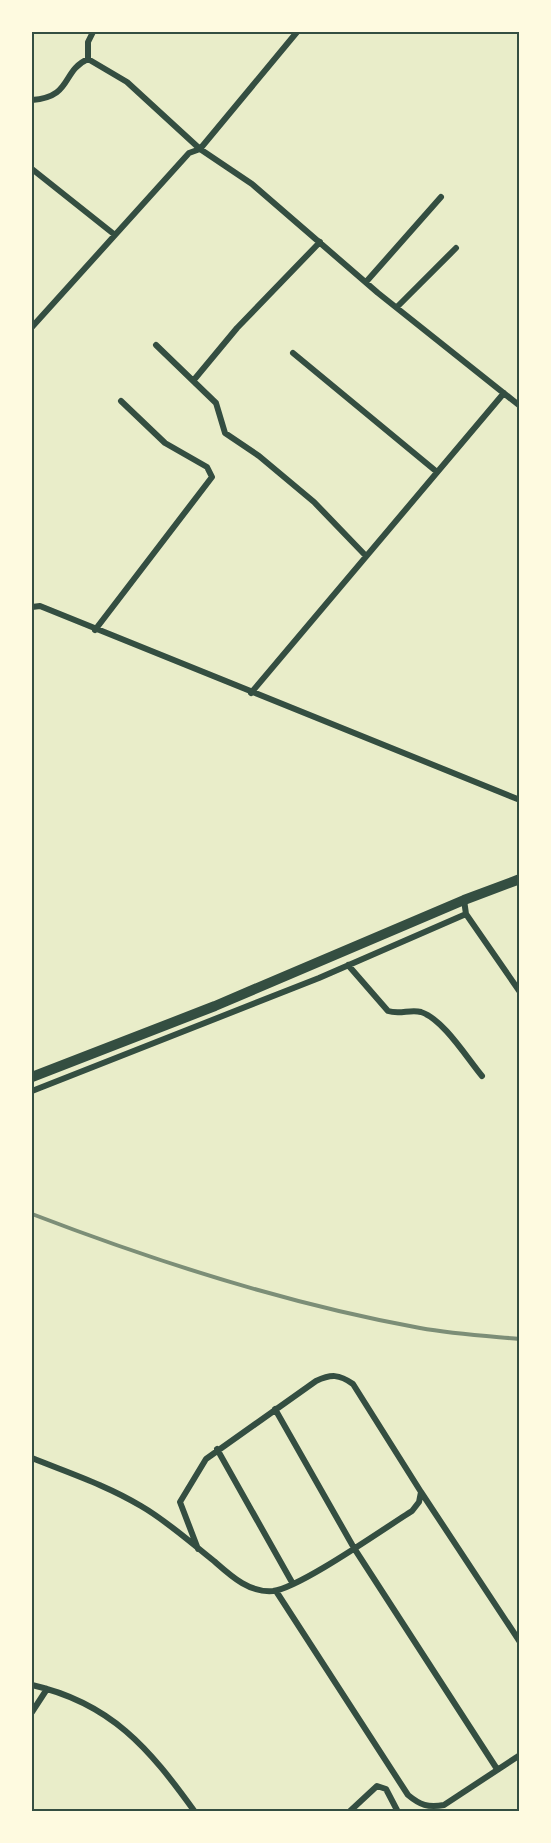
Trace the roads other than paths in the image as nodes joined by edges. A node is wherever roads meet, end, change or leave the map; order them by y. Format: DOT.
graph roads {
  1 [pos="93,32"];
  2 [pos="297,32"];
  3 [pos="88,59"];
  4 [pos="32,100"];
  5 [pos="200,149"];
  6 [pos="32,169"];
  7 [pos="441,197"];
  8 [pos="115,235"];
  9 [pos="320,242"];
  10 [pos="456,248"];
  11 [pos="366,282"];
  12 [pos="397,308"];
  13 [pos="32,327"];
  14 [pos="156,345"];
  15 [pos="292,353"];
  16 [pos="193,381"];
  17 [pos="504,393"];
  18 [pos="121,401"];
  19 [pos="519,406"];
  20 [pos="437,472"];
  21 [pos="366,556"];
  22 [pos="32,605"];
  23 [pos="95,630"];
  24 [pos="251,693"];
  25 [pos="519,800"];
  26 [pos="519,879"];
  27 [pos="464,900"];
  28 [pos="466,914"];
  29 [pos="348,965"];
  30 [pos="519,992"];
  31 [pos="482,1076"];
  32 [pos="32,1077"];
  33 [pos="32,1091"];
  34 [pos="275,1409"];
  35 [pos="217,1449"];
  36 [pos="32,1458"];
  37 [pos="421,1492"];
  38 [pos="354,1548"];
  39 [pos="198,1549"];
  40 [pos="293,1584"];
  41 [pos="276,1590"];
  42 [pos="519,1642"];
  43 [pos="32,1685"];
  44 [pos="46,1689"];
  45 [pos="32,1712"];
  46 [pos="519,1755"];
  47 [pos="497,1770"];
  48 [pos="195,1812"];
  49 [pos="349,1812"];
  50 [pos="398,1812"];
  1 -- 3 [label="street"];
  2 -- 5 [label="street"];
  3 -- 4 [label="street"];
  3 -- 5 [label="street"];
  5 -- 8 [label="street"];
  5 -- 9 [label="street"];
  6 -- 8 [label="street"];
  7 -- 11 [label="street"];
  8 -- 13 [label="street"];
  9 -- 11 [label="street"];
  9 -- 16 [label="street"];
  10 -- 12 [label="street"];
  11 -- 12 [label="street"];
  12 -- 17 [label="street"];
  14 -- 16 [label="street"];
  15 -- 20 [label="street"];
  16 -- 21 [label="street"];
  17 -- 19 [label="street"];
  17 -- 20 [label="street"];
  18 -- 23 [label="street"];
  20 -- 21 [label="street"];
  21 -- 24 [label="street"];
  22 -- 23 [label="street"];
  23 -- 24 [label="street"];
  24 -- 25 [label="street"];
  26 -- 27 [label="main road"];
  27 -- 28 [label="street"];
  27 -- 32 [label="main road"];
  28 -- 29 [label="street"];
  28 -- 30 [label="street"];
  29 -- 31 [label="street"];
  29 -- 33 [label="street"];
  34 -- 35 [label="street"];
  34 -- 37 [label="street"];
  34 -- 38 [label="street"];
  35 -- 39 [label="street"];
  35 -- 40 [label="street"];
  36 -- 39 [label="street"];
  37 -- 38 [label="street"];
  37 -- 42 [label="street"];
  38 -- 40 [label="street"];
  38 -- 47 [label="street"];
  39 -- 41 [label="street"];
  40 -- 41 [label="street"];
  41 -- 47 [label="street"];
  43 -- 44 [label="street"];
  44 -- 45 [label="street"];
  44 -- 48 [label="street"];
  46 -- 47 [label="street"];
  49 -- 50 [label="street"];
}
